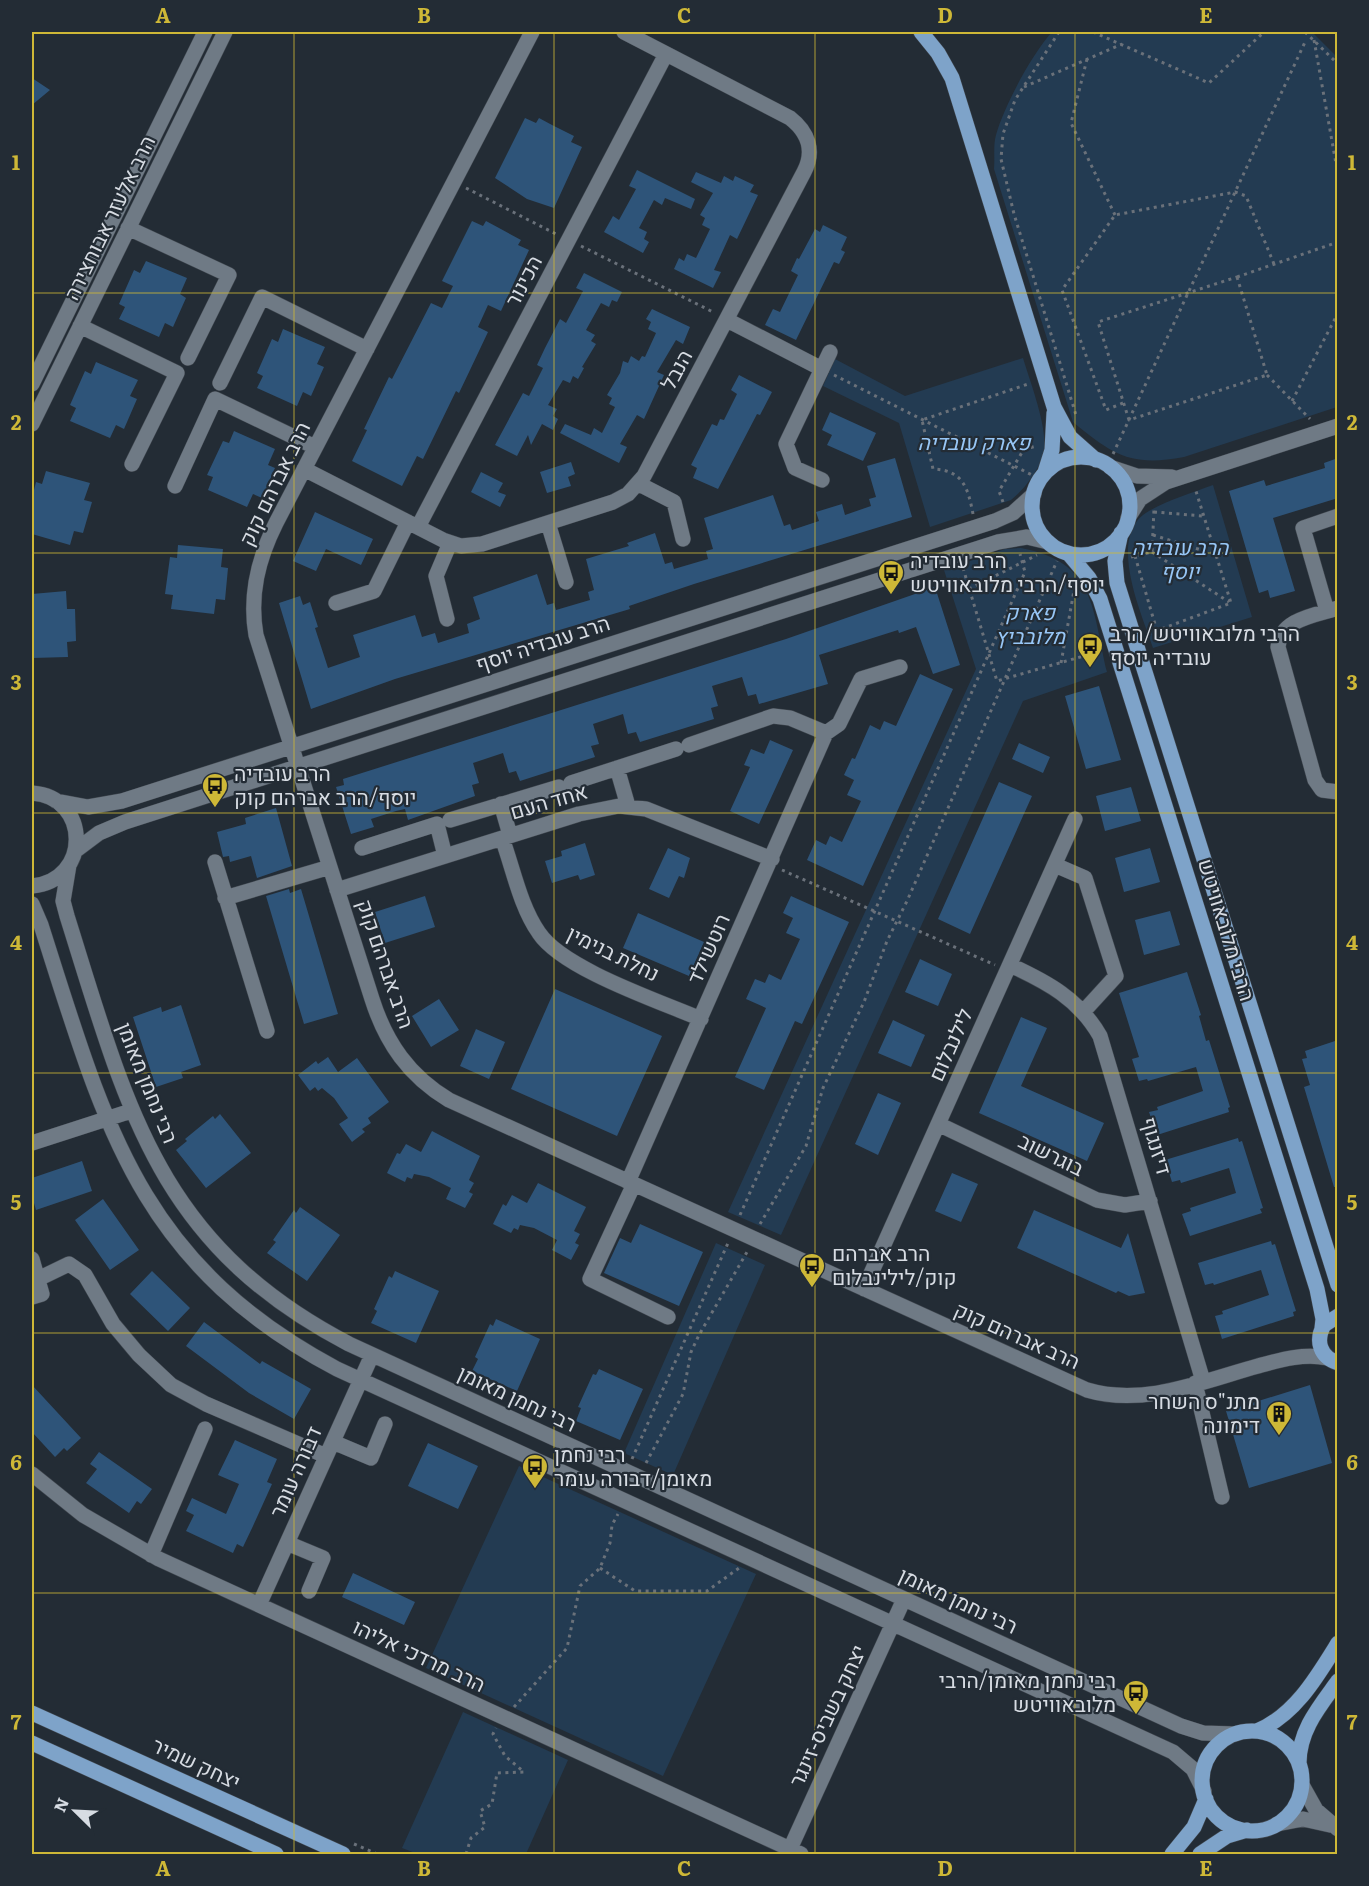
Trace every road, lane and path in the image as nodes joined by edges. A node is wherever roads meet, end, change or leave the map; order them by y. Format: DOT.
graph roads {
  1 [pos="205,32"];
  2 [pos="225,32"];
  3 [pos="532,32"];
  4 [pos="624,32"];
  5 [pos="921,32"];
  6 [pos="1059,32"];
  7 [pos="1093,32"];
  8 [pos="1264,32"];
  9 [pos="1305,32"];
  10 [pos="1306,40"];
  11 [pos="1314,40"];
  12 [pos="1122,44"];
  13 [pos="666,54"];
  14 [pos="1087,59"];
  15 [pos="1338,64"];
  16 [pos="1023,88"];
  17 [pos="1338,175"];
  18 [pos="454,182"];
  19 [pos="1235,192"];
  20 [pos="1115,215"];
  21 [pos="128,228"];
  22 [pos="569,240"];
  23 [pos="1338,242"];
  24 [pos="1274,264"];
  25 [pos="1237,277"];
  26 [pos="1188,293"];
  27 [pos="1338,313"];
  28 [pos="727,320"];
  29 [pos="80,326"];
  30 [pos="367,349"];
  31 [pos="830,351"];
  32 [pos="188,358"];
  33 [pos="822,369"];
  34 [pos="1268,375"];
  35 [pos="1044,378"];
  36 [pos="220,383"];
  37 [pos="32,384"];
  38 [pos="1292,400"];
  39 [pos="1124,403"];
  40 [pos="1054,407"];
  41 [pos="922,420"];
  42 [pos="1129,420"];
  43 [pos="1079,422"];
  44 [pos="32,424"];
  45 [pos="1338,426"];
  46 [pos="1322,431"];
  47 [pos="1053,443"];
  48 [pos="315,447"];
  49 [pos="132,464"];
  50 [pos="1104,464"];
  51 [pos="1014,466"];
  52 [pos="304,469"];
  53 [pos="1184,475"];
  54 [pos="1043,476"];
  55 [pos="822,480"];
  56 [pos="639,484"];
  57 [pos="175,486"];
  58 [pos="1155,488"];
  59 [pos="1034,494"];
  60 [pos="1154,512"];
  61 [pos="1008,515"];
  62 [pos="1203,516"];
  63 [pos="1338,516"];
  64 [pos="1128,518"];
  65 [pos="548,523"];
  66 [pos="413,525"];
  67 [pos="976,528"];
  68 [pos="1121,533"];
  69 [pos="1153,535"];
  70 [pos="1015,538"];
  71 [pos="683,539"];
  72 [pos="450,543"];
  73 [pos="1062,551"];
  74 [pos="1152,552"];
  75 [pos="959,554"];
  76 [pos="1214,554"];
  77 [pos="1135,556"];
  78 [pos="1115,561"];
  79 [pos="1022,562"];
  80 [pos="566,582"];
  81 [pos="969,589"];
  82 [pos="336,603"];
  83 [pos="1231,603"];
  84 [pos="1332,610"];
  85 [pos="447,619"];
  86 [pos="1157,631"];
  87 [pos="1135,640"];
  88 [pos="1115,647"];
  89 [pos="989,654"];
  90 [pos="1061,663"];
  91 [pos="900,667"];
  92 [pos="1005,679"];
  93 [pos="826,733"];
  94 [pos="292,747"];
  95 [pos="298,766"];
  96 [pos="617,768"];
  97 [pos="1332,792"];
  98 [pos="40,794"];
  99 [pos="501,804"];
  100 [pos="628,806"];
  101 [pos="1075,819"];
  102 [pos="450,820"];
  103 [pos="506,836"];
  104 [pos="362,848"];
  105 [pos="445,856"];
  106 [pos="72,858"];
  107 [pos="214,862"];
  108 [pos="771,862"];
  109 [pos="1055,865"];
  110 [pos="330,867"];
  111 [pos="32,886"];
  112 [pos="337,890"];
  113 [pos="225,898"];
  114 [pos="32,904"];
  115 [pos="875,912"];
  116 [pos="897,921"];
  117 [pos="1008,968"];
  118 [pos="1084,1011"];
  119 [pos="701,1019"];
  120 [pos="267,1032"];
  121 [pos="131,1111"];
  122 [pos="106,1119"];
  123 [pos="938,1124"];
  124 [pos="32,1143"];
  125 [pos="631,1183"];
  126 [pos="1150,1201"];
  127 [pos="734,1230"];
  128 [pos="753,1239"];
  129 [pos="32,1259"];
  130 [pos="38,1279"];
  131 [pos="1338,1285"];
  132 [pos="864,1289"];
  133 [pos="32,1297"];
  134 [pos="1338,1316"];
  135 [pos="668,1317"];
  136 [pos="1321,1331"];
  137 [pos="372,1355"];
  138 [pos="1281,1360"];
  139 [pos="1334,1363"];
  140 [pos="361,1380"];
  141 [pos="1199,1382"];
  142 [pos="385,1424"];
  143 [pos="205,1429"];
  144 [pos="329,1449"];
  145 [pos="32,1474"];
  146 [pos="632,1475"];
  147 [pos="1222,1497"];
  148 [pos="625,1501"];
  149 [pos="287,1543"];
  150 [pos="151,1555"];
  151 [pos="752,1558"];
  152 [pos="600,1568"];
  153 [pos="309,1591"];
  154 [pos="904,1599"];
  155 [pos="259,1605"];
  156 [pos="893,1623"];
  157 [pos="1338,1643"];
  158 [pos="1338,1681"];
  159 [pos="32,1713"];
  160 [pos="504,1718"];
  161 [pos="1257,1731"];
  162 [pos="1235,1734"];
  163 [pos="32,1743"];
  164 [pos="1299,1763"];
  165 [pos="1302,1785"];
  166 [pos="1205,1795"];
  167 [pos="1277,1824"];
  168 [pos="1334,1827"];
  169 [pos="1248,1830"];
  170 [pos="796,1852"];
  171 [pos="276,1854"];
  172 [pos="343,1854"];
  173 [pos="465,1854"];
  174 [pos="1172,1854"];
  175 [pos="1200,1854"];
  1 -- 37 [label="street, הרב אלעזר אבוחצירה"];
  2 -- 21 [label="street, הרב אלעזר אבוחצירה"];
  3 -- 18 [label="street, הרב אברהם קוק"];
  4 -- 13 [label="street, הנבל"];
  5 -- 35 [label="main road"];
  6 -- 16 [label="path"];
  7 -- 12 [label="path"];
  8 -- 12 [label="path"];
  9 -- 11 [label="path"];
  10 -- 19 [label="path"];
  11 -- 15 [label="path"];
  11 -- 17 [label="path"];
  12 -- 14 [label="path"];
  13 -- 22 [label="street, הכינור"];
  13 -- 28 [label="street, הנבל"];
  14 -- 16 [label="path"];
  14 -- 20 [label="path"];
  16 -- 43 [label="path"];
  18 -- 22 [label="path"];
  18 -- 30 [label="street, הרב אברהם קוק"];
  19 -- 20 [label="path"];
  19 -- 24 [label="path"];
  19 -- 26 [label="path"];
  20 -- 39 [label="path"];
  21 -- 29 [label="street, הרב אלעזר אבוחצירה"];
  21 -- 32 [label="street"];
  22 -- 28 [label="path"];
  22 -- 66 [label="street, הכינור"];
  23 -- 24 [label="path"];
  24 -- 25 [label="path"];
  25 -- 26 [label="path"];
  25 -- 34 [label="path"];
  26 -- 39 [label="path"];
  26 -- 42 [label="path"];
  27 -- 38 [label="path"];
  28 -- 33 [label="street"];
  28 -- 56 [label="street, הנבל"];
  29 -- 44 [label="street, הרב אלעזר אבוחצירה"];
  29 -- 49 [label="street"];
  30 -- 36 [label="street"];
  30 -- 48 [label="street, הרב אברהם קוק"];
  31 -- 33 [label="street"];
  33 -- 41 [label="path"];
  33 -- 55 [label="street"];
  34 -- 38 [label="path"];
  34 -- 42 [label="path"];
  35 -- 40 [label="main road"];
  35 -- 41 [label="path"];
  38 -- 46 [label="path"];
  39 -- 42 [label="path"];
  40 -- 47 [label="main road"];
  40 -- 50 [label="main road"];
  41 -- 51 [label="path"];
  41 -- 67 [label="path"];
  42 -- 50 [label="path"];
  45 -- 46 [label="street"];
  46 -- 53 [label="street"];
  47 -- 51 [label="path"];
  47 -- 54 [label="main road"];
  48 -- 52 [label="street, הרב אברהם קוק"];
  48 -- 57 [label="street"];
  50 -- 53 [label="street"];
  50 -- 54 [label="main road"];
  50 -- 64 [label="main road"];
  51 -- 54 [label="path"];
  51 -- 61 [label="path"];
  52 -- 66 [label="street, הנבל"];
  52 -- 94 [label="street, הרב אברהם קוק"];
  53 -- 58 [label="street"];
  53 -- 62 [label="path"];
  54 -- 59 [label="main road"];
  56 -- 65 [label="street, הנבל"];
  56 -- 71 [label="street"];
  58 -- 60 [label="path"];
  58 -- 64 [label="street"];
  59 -- 61 [label="street, הרב עובדיה יוסף"];
  59 -- 73 [label="main road"];
  60 -- 62 [label="path"];
  60 -- 69 [label="path"];
  61 -- 67 [label="street, הרב עובדיה יוסף"];
  62 -- 76 [label="path"];
  63 -- 84 [label="street"];
  64 -- 68 [label="main road"];
  65 -- 72 [label="street, הנבל"];
  65 -- 80 [label="street"];
  66 -- 72 [label="street, הנבל"];
  66 -- 82 [label="street, הכינור"];
  67 -- 94 [label="street, הרב עובדיה יוסף"];
  68 -- 73 [label="main road"];
  68 -- 78 [label="main road, הרבי מלובאוויטש"];
  69 -- 74 [label="path"];
  69 -- 76 [label="path"];
  70 -- 73 [label="street, הרב עובדיה יוסף"];
  70 -- 75 [label="street, הרב עובדיה יוסף"];
  70 -- 79 [label="path"];
  72 -- 85 [label="street"];
  73 -- 79 [label="path"];
  73 -- 88 [label="main road, הרבי מלובאוויטש"];
  73 -- 90 [label="path"];
  73 -- 92 [label="path"];
  74 -- 77 [label="path"];
  74 -- 83 [label="path"];
  75 -- 81 [label="path"];
  75 -- 95 [label="street, הרב עובדיה יוסף"];
  76 -- 83 [label="path"];
  77 -- 78 [label="path"];
  77 -- 86 [label="path"];
  78 -- 87 [label="main road, הרבי מלובאוויטש"];
  79 -- 81 [label="path"];
  79 -- 89 [label="path"];
  81 -- 89 [label="path"];
  83 -- 86 [label="path"];
  84 -- 97 [label="street"];
  86 -- 87 [label="path"];
  87 -- 131 [label="main road, הרבי מלובאוויטש"];
  88 -- 90 [label="path"];
  88 -- 136 [label="main road, הרבי מלובאוויטש"];
  89 -- 92 [label="path"];
  89 -- 115 [label="path"];
  90 -- 92 [label="path"];
  91 -- 93 [label="street, רוטשילד"];
  92 -- 116 [label="path"];
  93 -- 96 [label="street"];
  93 -- 108 [label="street, רוטשילד"];
  94 -- 95 [label="street, הרב אברהם קוק"];
  94 -- 98 [label="street, הרב עובדיה יוסף"];
  95 -- 106 [label="street, הרב עובדיה יוסף"];
  95 -- 110 [label="street, הרב אברהם קוק"];
  96 -- 99 [label="street"];
  96 -- 100 [label="street"];
  98 -- 106 [label="street, רבי נחמן מאומן"];
  99 -- 102 [label="street"];
  99 -- 103 [label="street, נחלת בנימין"];
  100 -- 103 [label="street, אחד העם"];
  100 -- 108 [label="street, אחד העם"];
  101 -- 109 [label="street, לילנבלום"];
  103 -- 105 [label="street, אחד העם"];
  103 -- 119 [label="street, נחלת בנימין"];
  104 -- 105 [label="street"];
  105 -- 112 [label="street, אחד העם"];
  106 -- 111 [label="street, הרב עובדיה יוסף"];
  106 -- 121 [label="street, רבי נחמן מאומן"];
  107 -- 113 [label="street"];
  108 -- 115 [label="path"];
  108 -- 119 [label="street, רוטשילד"];
  109 -- 117 [label="street, לילנבלום"];
  109 -- 118 [label="street"];
  110 -- 112 [label="street, הרב אברהם קוק"];
  110 -- 113 [label="street"];
  112 -- 125 [label="street, הרב אברהם קוק"];
  113 -- 120 [label="street"];
  114 -- 122 [label="street"];
  115 -- 116 [label="path"];
  115 -- 127 [label="path"];
  116 -- 117 [label="path"];
  116 -- 128 [label="path"];
  117 -- 118 [label="street, דיזנגוף"];
  117 -- 123 [label="street, לילנבלום"];
  118 -- 126 [label="street, דיזנגוף"];
  119 -- 125 [label="street, רוטשילד"];
  121 -- 122 [label="street"];
  121 -- 137 [label="street, רבי נחמן מאומן"];
  122 -- 124 [label="street"];
  122 -- 140 [label="street"];
  123 -- 126 [label="street, בוגרשוב"];
  123 -- 132 [label="street, לילנבלום"];
  125 -- 127 [label="street, הרב אברהם קוק"];
  125 -- 135 [label="street, רוטשילד"];
  126 -- 141 [label="street, דיזנגוף"];
  127 -- 128 [label="street, הרב אברהם קוק"];
  127 -- 146 [label="path"];
  128 -- 132 [label="street, הרב אברהם קוק"];
  128 -- 146 [label="path"];
  129 -- 130 [label="street"];
  130 -- 133 [label="street"];
  130 -- 144 [label="street"];
  132 -- 141 [label="street, הרב אברהם קוק"];
  134 -- 136 [label="main road"];
  136 -- 138 [label="street, הרב אברהם קוק"];
  136 -- 139 [label="main road, הרבי מלובאוויטש"];
  137 -- 140 [label="street, דבורה עומר"];
  137 -- 146 [label="street, רבי נחמן מאומן"];
  138 -- 139 [label="street, הרב אברהם קוק"];
  138 -- 141 [label="street, הרב אברהם קוק"];
  140 -- 144 [label="street, דבורה עומר"];
  140 -- 148 [label="street"];
  141 -- 147 [label="street, דיזנגוף"];
  142 -- 144 [label="street"];
  143 -- 150 [label="street"];
  144 -- 149 [label="street, דבורה עומר"];
  145 -- 150 [label="street, הרב מרדכי אליהו"];
  146 -- 154 [label="street, רבי נחמן מאומן"];
  148 -- 151 [label="street"];
  148 -- 152 [label="path"];
  149 -- 153 [label="street"];
  149 -- 155 [label="street, דבורה עומר"];
  150 -- 155 [label="street, הרב מרדכי אליהו"];
  151 -- 152 [label="path"];
  151 -- 156 [label="street"];
  152 -- 160 [label="path"];
  154 -- 156 [label="street, יצחק בשביס-זינגר"];
  154 -- 162 [label="street, רבי נחמן מאומן"];
  155 -- 160 [label="street, הרב מרדכי אליהו"];
  156 -- 166 [label="street"];
  156 -- 170 [label="street, יצחק בשביס-זינגר"];
  157 -- 161 [label="main road"];
  158 -- 164 [label="main road"];
  159 -- 172 [label="main road, יצחק שמיר"];
  160 -- 170 [label="street, הרב מרדכי אליהו"];
  160 -- 173 [label="path"];
  161 -- 162 [label="main road"];
  161 -- 164 [label="main road"];
  162 -- 166 [label="main road"];
  163 -- 171 [label="main road"];
  164 -- 165 [label="main road"];
  165 -- 167 [label="main road"];
  165 -- 168 [label="street"];
  166 -- 169 [label="main road"];
  166 -- 174 [label="main road"];
  167 -- 168 [label="street"];
  167 -- 169 [label="main road"];
  169 -- 175 [label="main road"];
}
